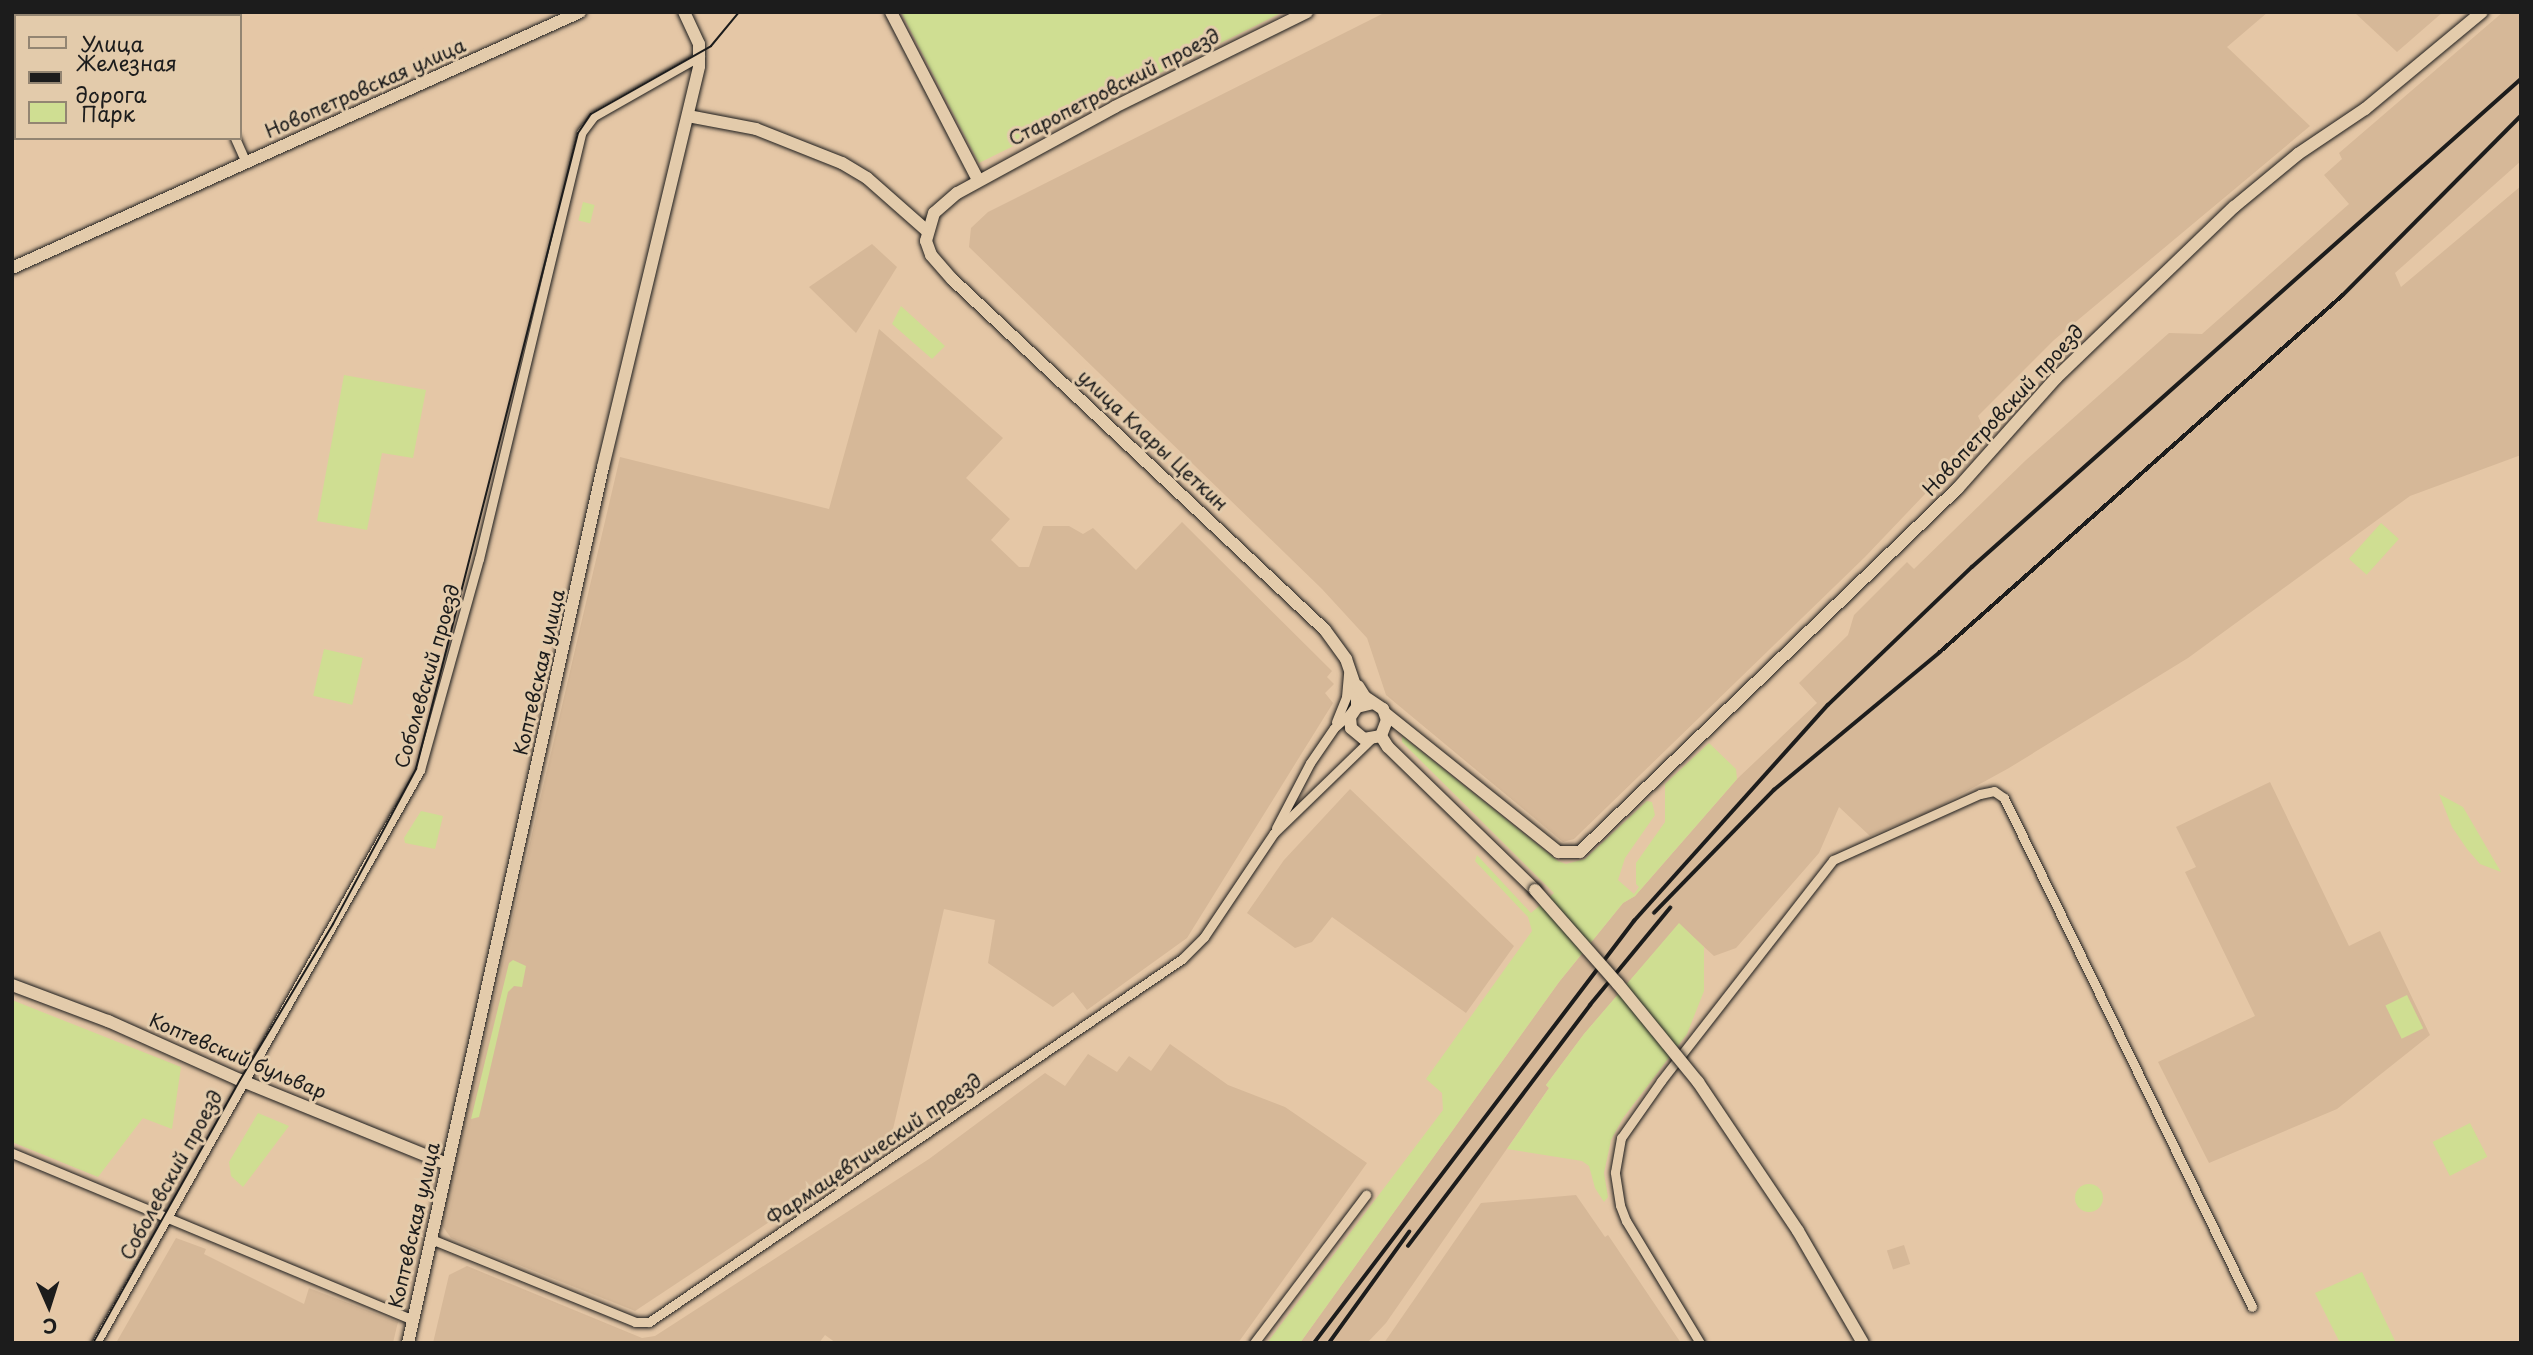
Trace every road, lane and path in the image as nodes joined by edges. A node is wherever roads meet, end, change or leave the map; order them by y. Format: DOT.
graph roads {
  1 [pos="580,12"];
  2 [pos="684,12"];
  3 [pos="891,12"];
  4 [pos="1307,12"];
  5 [pos="2482,12"];
  6 [pos="700,55"];
  7 [pos="688,116"];
  8 [pos="236,140"];
  9 [pos="246,163"];
  10 [pos="978,180"];
  11 [pos="926,230"];
  12 [pos="12,268"];
  13 [pos="1346,660"];
  14 [pos="1354,680"];
  15 [pos="1373,703"];
  16 [pos="1355,709"];
  17 [pos="1386,715"];
  18 [pos="1334,728"];
  19 [pos="1375,738"];
  20 [pos="1274,833"];
  21 [pos="12,985"];
  22 [pos="243,1081"];
  23 [pos="12,1153"];
  24 [pos="447,1164"];
  25 [pos="1366,1195"];
  26 [pos="168,1218"];
  27 [pos="431,1239"];
  28 [pos="2252,1307"];
  29 [pos="412,1320"];
  30 [pos="96,1343"];
  31 [pos="408,1343"];
  32 [pos="1254,1343"];
  33 [pos="1700,1343"];
  34 [pos="1863,1343"];
  1 -- 9 [label="street, Новопетровская улица"];
  2 -- 6 [label="street, Коптевская улица"];
  3 -- 10 [label="street"];
  4 -- 10 [label="street, Старопетровский проезд"];
  5 -- 17 [label="street, Новопетровский проезд"];
  6 -- 7 [label="street, Коптевская улица"];
  6 -- 22 [label="street, Соболевский проезд"];
  7 -- 11 [label="street, улица Клары Цеткин"];
  7 -- 24 [label="street, Коптевская улица"];
  8 -- 9 [label="street"];
  9 -- 12 [label="street, Новопетровская улица"];
  10 -- 11 [label="street"];
  11 -- 13 [label="street, улица Клары Цеткин"];
  13 -- 14 [label="street, улица Клары Цеткин"];
  13 -- 18 [label="street, Фармацевтический проезд"];
  14 -- 15 [label="street, улица Клары Цеткин"];
  14 -- 16 [label="street, улица Клары Цеткин"];
  15 -- 16 [label="street"];
  15 -- 17 [label="street"];
  16 -- 18 [label="street, Фармацевтический проезд"];
  16 -- 19 [label="street"];
  17 -- 19 [label="street"];
  18 -- 20 [label="street, Фармацевтический проезд"];
  19 -- 20 [label="street, Фармацевтический проезд"];
  19 -- 34 [label="street, bridge"];
  20 -- 27 [label="street, Фармацевтический проезд"];
  21 -- 22 [label="street, Коптевский бульвар"];
  22 -- 24 [label="street, Коптевский бульвар"];
  22 -- 26 [label="street, Соболевский проезд"];
  23 -- 26 [label="street"];
  24 -- 27 [label="street, Коптевская улица"];
  25 -- 32 [label="street"];
  26 -- 29 [label="street"];
  26 -- 30 [label="street, Соболевский проезд"];
  27 -- 29 [label="street, Коптевская улица"];
  28 -- 33 [label="street"];
  29 -- 31 [label="street, Коптевская улица"];
}
